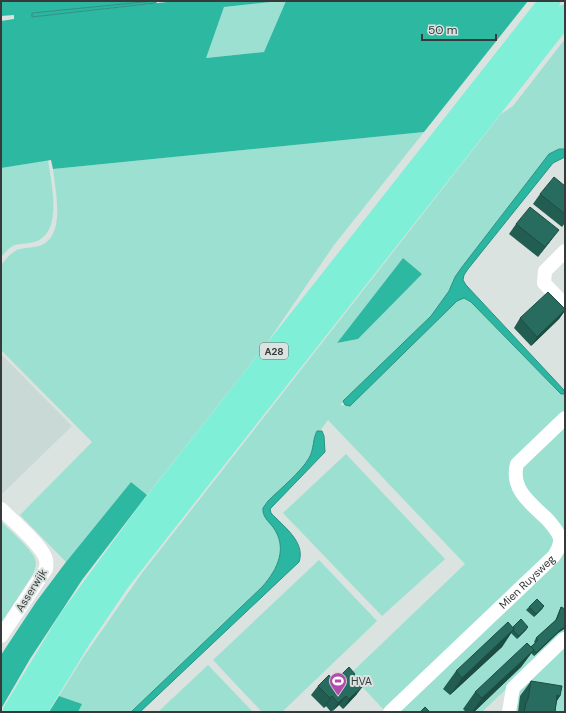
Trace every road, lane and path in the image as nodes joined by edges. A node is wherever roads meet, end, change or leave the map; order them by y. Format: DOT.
graph roads {
  1 [pos="550,1"];
  2 [pos="565,15"];
  3 [pos="565,251"];
  4 [pos="565,305"];
  5 [pos="565,418"];
  6 [pos="1,509"];
  7 [pos="1,636"];
  8 [pos="564,639"];
  9 [pos="14,712"];
  10 [pos="36,712"];
  11 [pos="390,712"];
  12 [pos="509,712"];
  1 -- 9 [label="highway, A28"];
  2 -- 10 [label="highway, A28"];
  3 -- 4 [label="street"];
  5 -- 11 [label="street, Mien Ruysweg"];
  6 -- 7 [label="street, Asserwijk"];
  8 -- 12 [label="street"];
}
